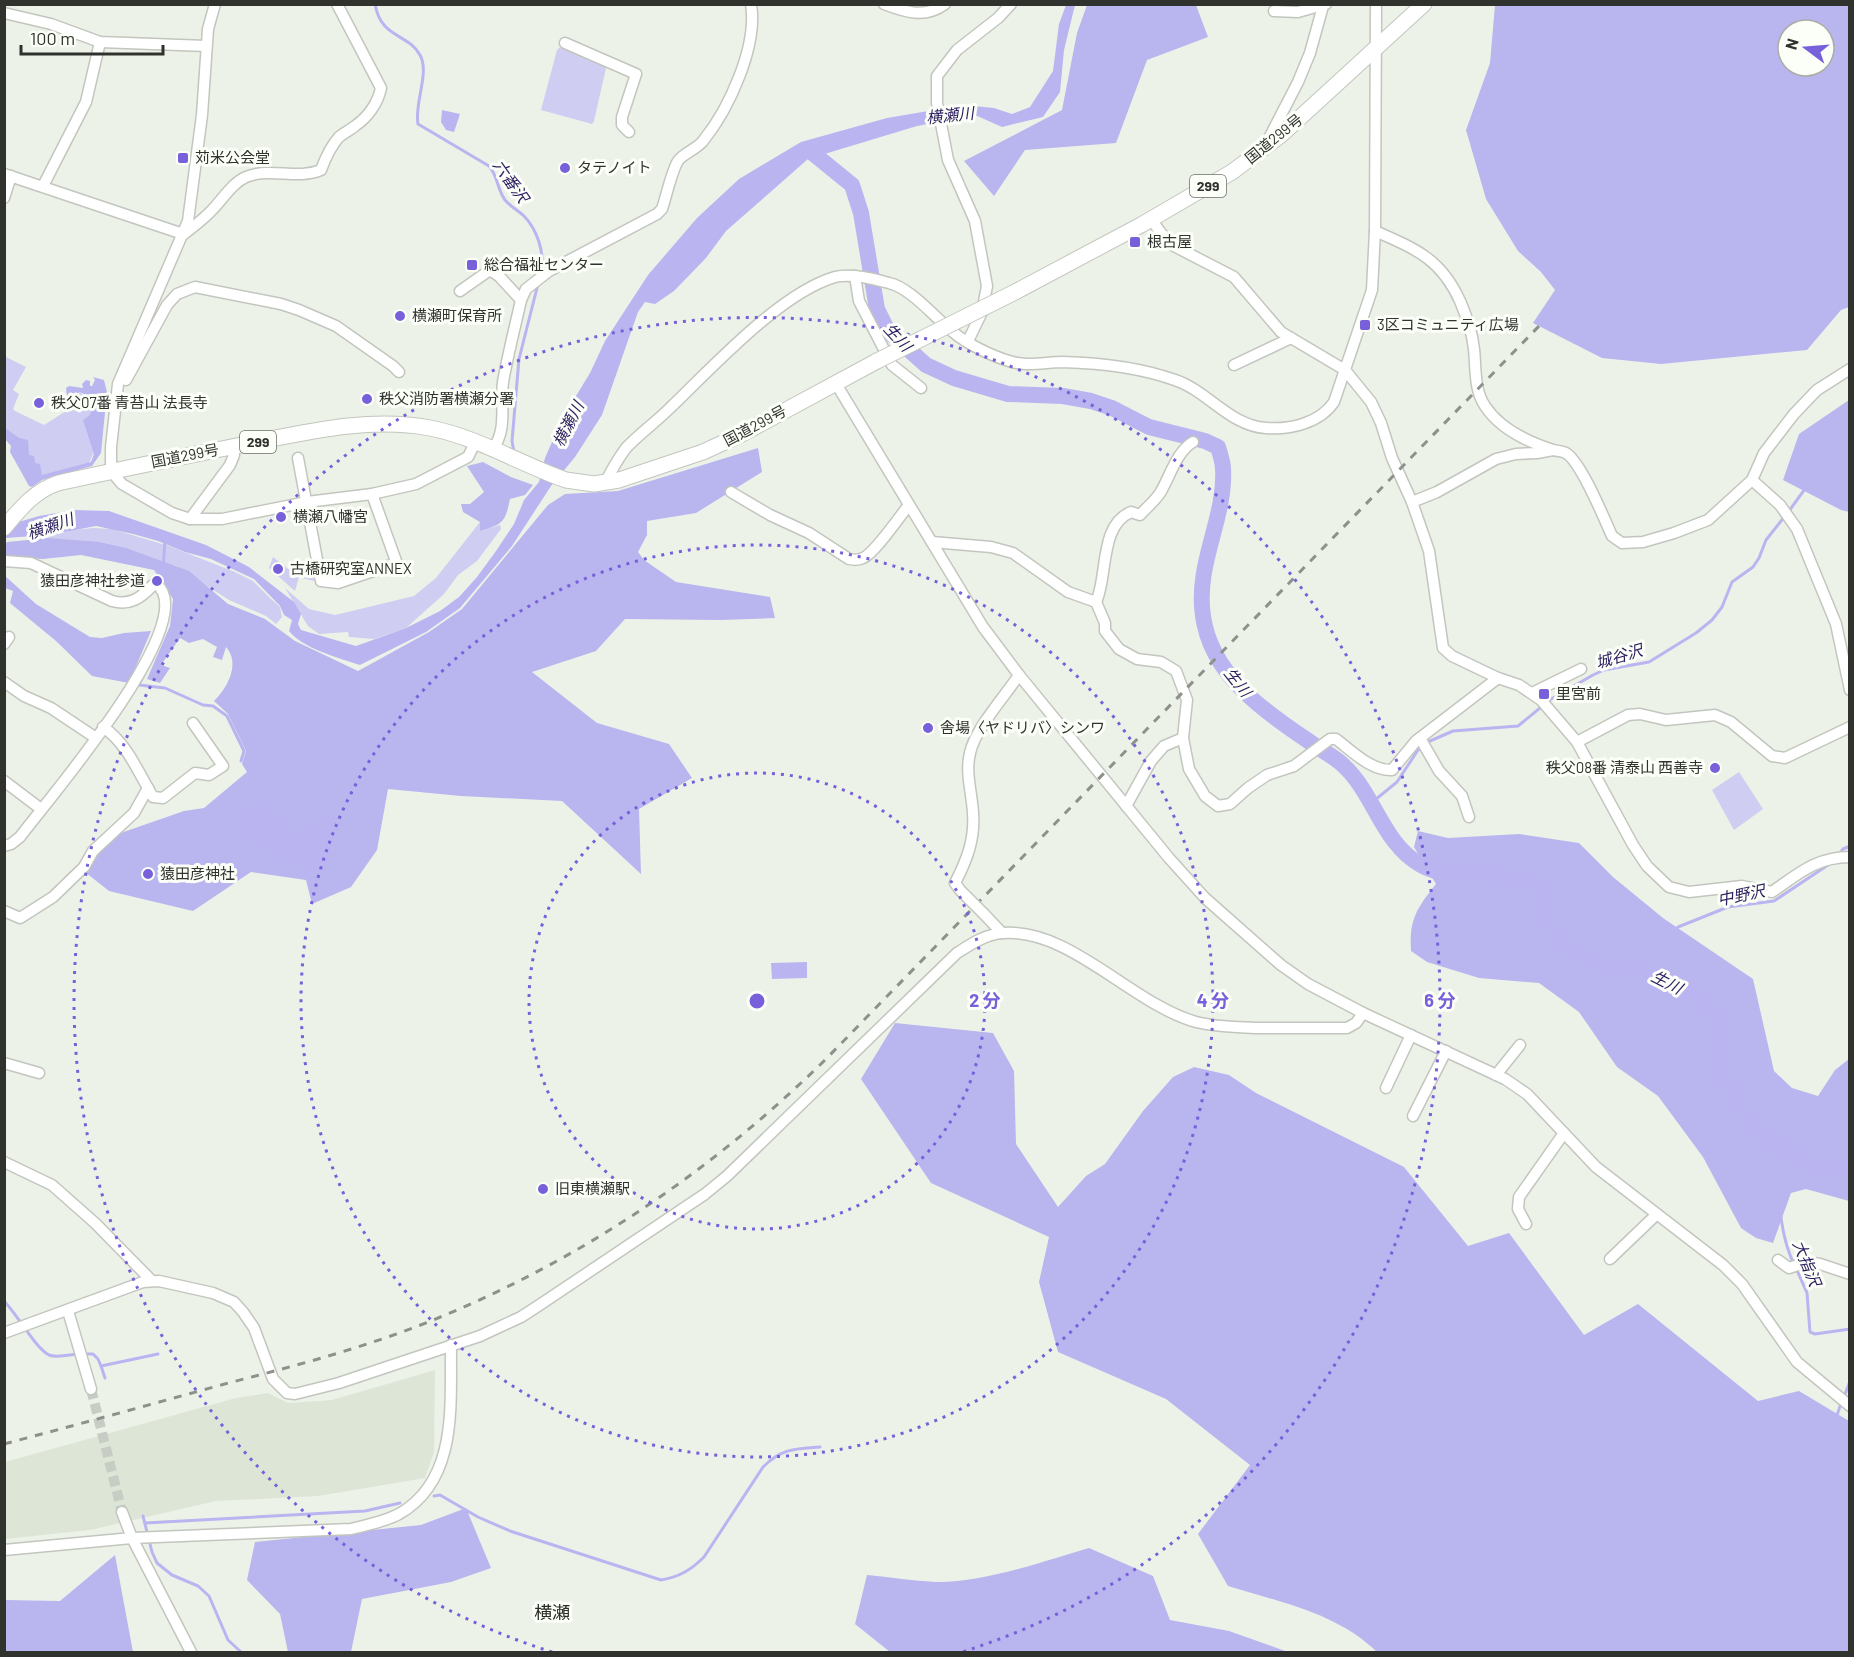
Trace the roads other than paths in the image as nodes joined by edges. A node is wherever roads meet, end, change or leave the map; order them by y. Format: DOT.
graph roads {
  1 [pos="215,4"];
  2 [pos="336,4"];
  3 [pos="751,4"];
  4 [pos="884,4"];
  5 [pos="945,4"];
  6 [pos="1011,4"];
  7 [pos="1376,4"];
  8 [pos="1424,4"];
  9 [pos="1325,5"];
  10 [pos="1274,11"];
  11 [pos="4,13"];
  12 [pos="100,42"];
  13 [pos="565,43"];
  14 [pos="207,46"];
  15 [pos="1376,49"];
  16 [pos="629,132"];
  17 [pos="1262,150"];
  18 [pos="8,175"];
  19 [pos="43,186"];
  20 [pos="4,198"];
  21 [pos="1151,219"];
  22 [pos="1375,231"];
  23 [pos="183,234"];
  24 [pos="859,277"];
  25 [pos="460,291"];
  26 [pos="521,300"];
  27 [pos="1291,338"];
  28 [pos="968,341"];
  29 [pos="1234,365"];
  30 [pos="1850,369"];
  31 [pos="1345,370"];
  32 [pos="399,372"];
  33 [pos="835,382"];
  34 [pos="118,384"];
  35 [pos="921,388"];
  36 [pos="1193,442"];
  37 [pos="475,443"];
  38 [pos="233,447"];
  39 [pos="1553,450"];
  40 [pos="498,452"];
  41 [pos="298,458"];
  42 [pos="111,471"];
  43 [pos="1753,481"];
  44 [pos="604,483"];
  45 [pos="731,492"];
  46 [pos="372,494"];
  47 [pos="307,502"];
  48 [pos="1412,502"];
  49 [pos="909,506"];
  50 [pos="190,519"];
  51 [pos="4,528"];
  52 [pos="932,542"];
  53 [pos="4,561"];
  54 [pos="1096,602"];
  55 [pos="1581,669"];
  56 [pos="1019,675"];
  57 [pos="1498,678"];
  58 [pos="4,682"];
  59 [pos="1850,690"];
  60 [pos="1540,701"];
  61 [pos="193,723"];
  62 [pos="1850,726"];
  63 [pos="103,727"];
  64 [pos="96,738"];
  65 [pos="1183,738"];
  66 [pos="1420,739"];
  67 [pos="1577,742"];
  68 [pos="4,781"];
  69 [pos="147,788"];
  70 [pos="1126,806"];
  71 [pos="41,809"];
  72 [pos="1469,817"];
  73 [pos="4,846"];
  74 [pos="1850,858"];
  75 [pos="4,911"];
  76 [pos="1002,933"];
  77 [pos="1363,1013"];
  78 [pos="1410,1035"];
  79 [pos="1520,1045"];
  80 [pos="1446,1051"];
  81 [pos="4,1063"];
  82 [pos="39,1072"];
  83 [pos="1496,1075"];
  84 [pos="1386,1088"];
  85 [pos="1413,1116"];
  86 [pos="1564,1133"];
  87 [pos="4,1162"];
  88 [pos="1657,1215"];
  89 [pos="1526,1224"];
  90 [pos="1610,1259"];
  91 [pos="1778,1260"];
  92 [pos="1850,1274"];
  93 [pos="151,1280"];
  94 [pos="68,1311"];
  95 [pos="4,1333"];
  96 [pos="451,1345"];
  97 [pos="91,1389"];
  98 [pos="1848,1405"];
  99 [pos="122,1512"];
  100 [pos="137,1538"];
  101 [pos="4,1550"];
  102 [pos="191,1653"];
  1 -- 14 [label="street"];
  2 -- 23 [label="street"];
  3 -- 26 [label="street"];
  4 -- 5 [label="street"];
  6 -- 28 [label="street"];
  7 -- 15 [label="street"];
  8 -- 15 [label="highway, 国道299号 / 299"];
  9 -- 10 [label="street"];
  9 -- 17 [label="street"];
  11 -- 12 [label="street"];
  12 -- 14 [label="street"];
  12 -- 19 [label="street"];
  13 -- 16 [label="street"];
  14 -- 23 [label="street"];
  15 -- 17 [label="highway, 国道299号 / 299"];
  15 -- 22 [label="street"];
  17 -- 21 [label="highway, 国道299号 / 299"];
  18 -- 19 [label="street"];
  18 -- 20 [label="street"];
  19 -- 23 [label="street"];
  21 -- 27 [label="street"];
  21 -- 33 [label="highway, 国道299号 / 299, bridge"];
  22 -- 31 [label="street"];
  22 -- 39 [label="street"];
  23 -- 34 [label="street"];
  24 -- 28 [label="street"];
  24 -- 35 [label="street"];
  24 -- 44 [label="street"];
  25 -- 26 [label="street"];
  26 -- 40 [label="street"];
  27 -- 29 [label="street"];
  27 -- 31 [label="street"];
  28 -- 31 [label="street"];
  30 -- 43 [label="street"];
  31 -- 48 [label="street"];
  32 -- 34 [label="street"];
  33 -- 44 [label="highway, 国道299号 / 299"];
  33 -- 49 [label="street"];
  34 -- 42 [label="street"];
  36 -- 54 [label="street"];
  37 -- 38 [label="highway, 国道299号 / 299"];
  37 -- 40 [label="highway, 国道299号 / 299"];
  37 -- 46 [label="street"];
  38 -- 42 [label="highway, 国道299号 / 299"];
  38 -- 50 [label="street"];
  39 -- 43 [label="street"];
  39 -- 48 [label="street"];
  40 -- 44 [label="highway, 国道299号 / 299"];
  41 -- 47 [label="street"];
  42 -- 50 [label="street"];
  42 -- 51 [label="highway, 国道299号 / 299"];
  43 -- 59 [label="street"];
  45 -- 49 [label="street"];
  46 -- 47 [label="street"];
  46 -- 47 [label="street"];
  47 -- 50 [label="street"];
  48 -- 57 [label="street"];
  49 -- 52 [label="street"];
  52 -- 54 [label="street"];
  52 -- 56 [label="street"];
  53 -- 63 [label="street"];
  54 -- 65 [label="street"];
  55 -- 60 [label="street"];
  56 -- 70 [label="street"];
  56 -- 76 [label="street, bridge"];
  57 -- 60 [label="street"];
  57 -- 66 [label="street"];
  58 -- 64 [label="street"];
  60 -- 67 [label="street"];
  61 -- 69 [label="street"];
  62 -- 67 [label="street"];
  63 -- 64 [label="street"];
  63 -- 69 [label="street"];
  64 -- 71 [label="street"];
  65 -- 66 [label="street"];
  65 -- 70 [label="street"];
  66 -- 72 [label="street"];
  67 -- 74 [label="street"];
  68 -- 71 [label="street"];
  69 -- 75 [label="street"];
  70 -- 77 [label="street"];
  71 -- 73 [label="street"];
  76 -- 77 [label="street"];
  76 -- 96 [label="street"];
  77 -- 78 [label="street"];
  78 -- 80 [label="street"];
  78 -- 84 [label="street"];
  79 -- 83 [label="street"];
  80 -- 83 [label="street"];
  80 -- 85 [label="street"];
  81 -- 82 [label="street"];
  83 -- 86 [label="street"];
  86 -- 88 [label="street"];
  86 -- 89 [label="street"];
  87 -- 93 [label="street"];
  88 -- 90 [label="street"];
  88 -- 98 [label="street"];
  91 -- 92 [label="street"];
  93 -- 94 [label="street"];
  93 -- 96 [label="street"];
  94 -- 95 [label="street"];
  94 -- 97 [label="street"];
  96 -- 100 [label="street"];
  99 -- 100 [label="street"];
  100 -- 101 [label="street"];
  100 -- 102 [label="street"];
}
